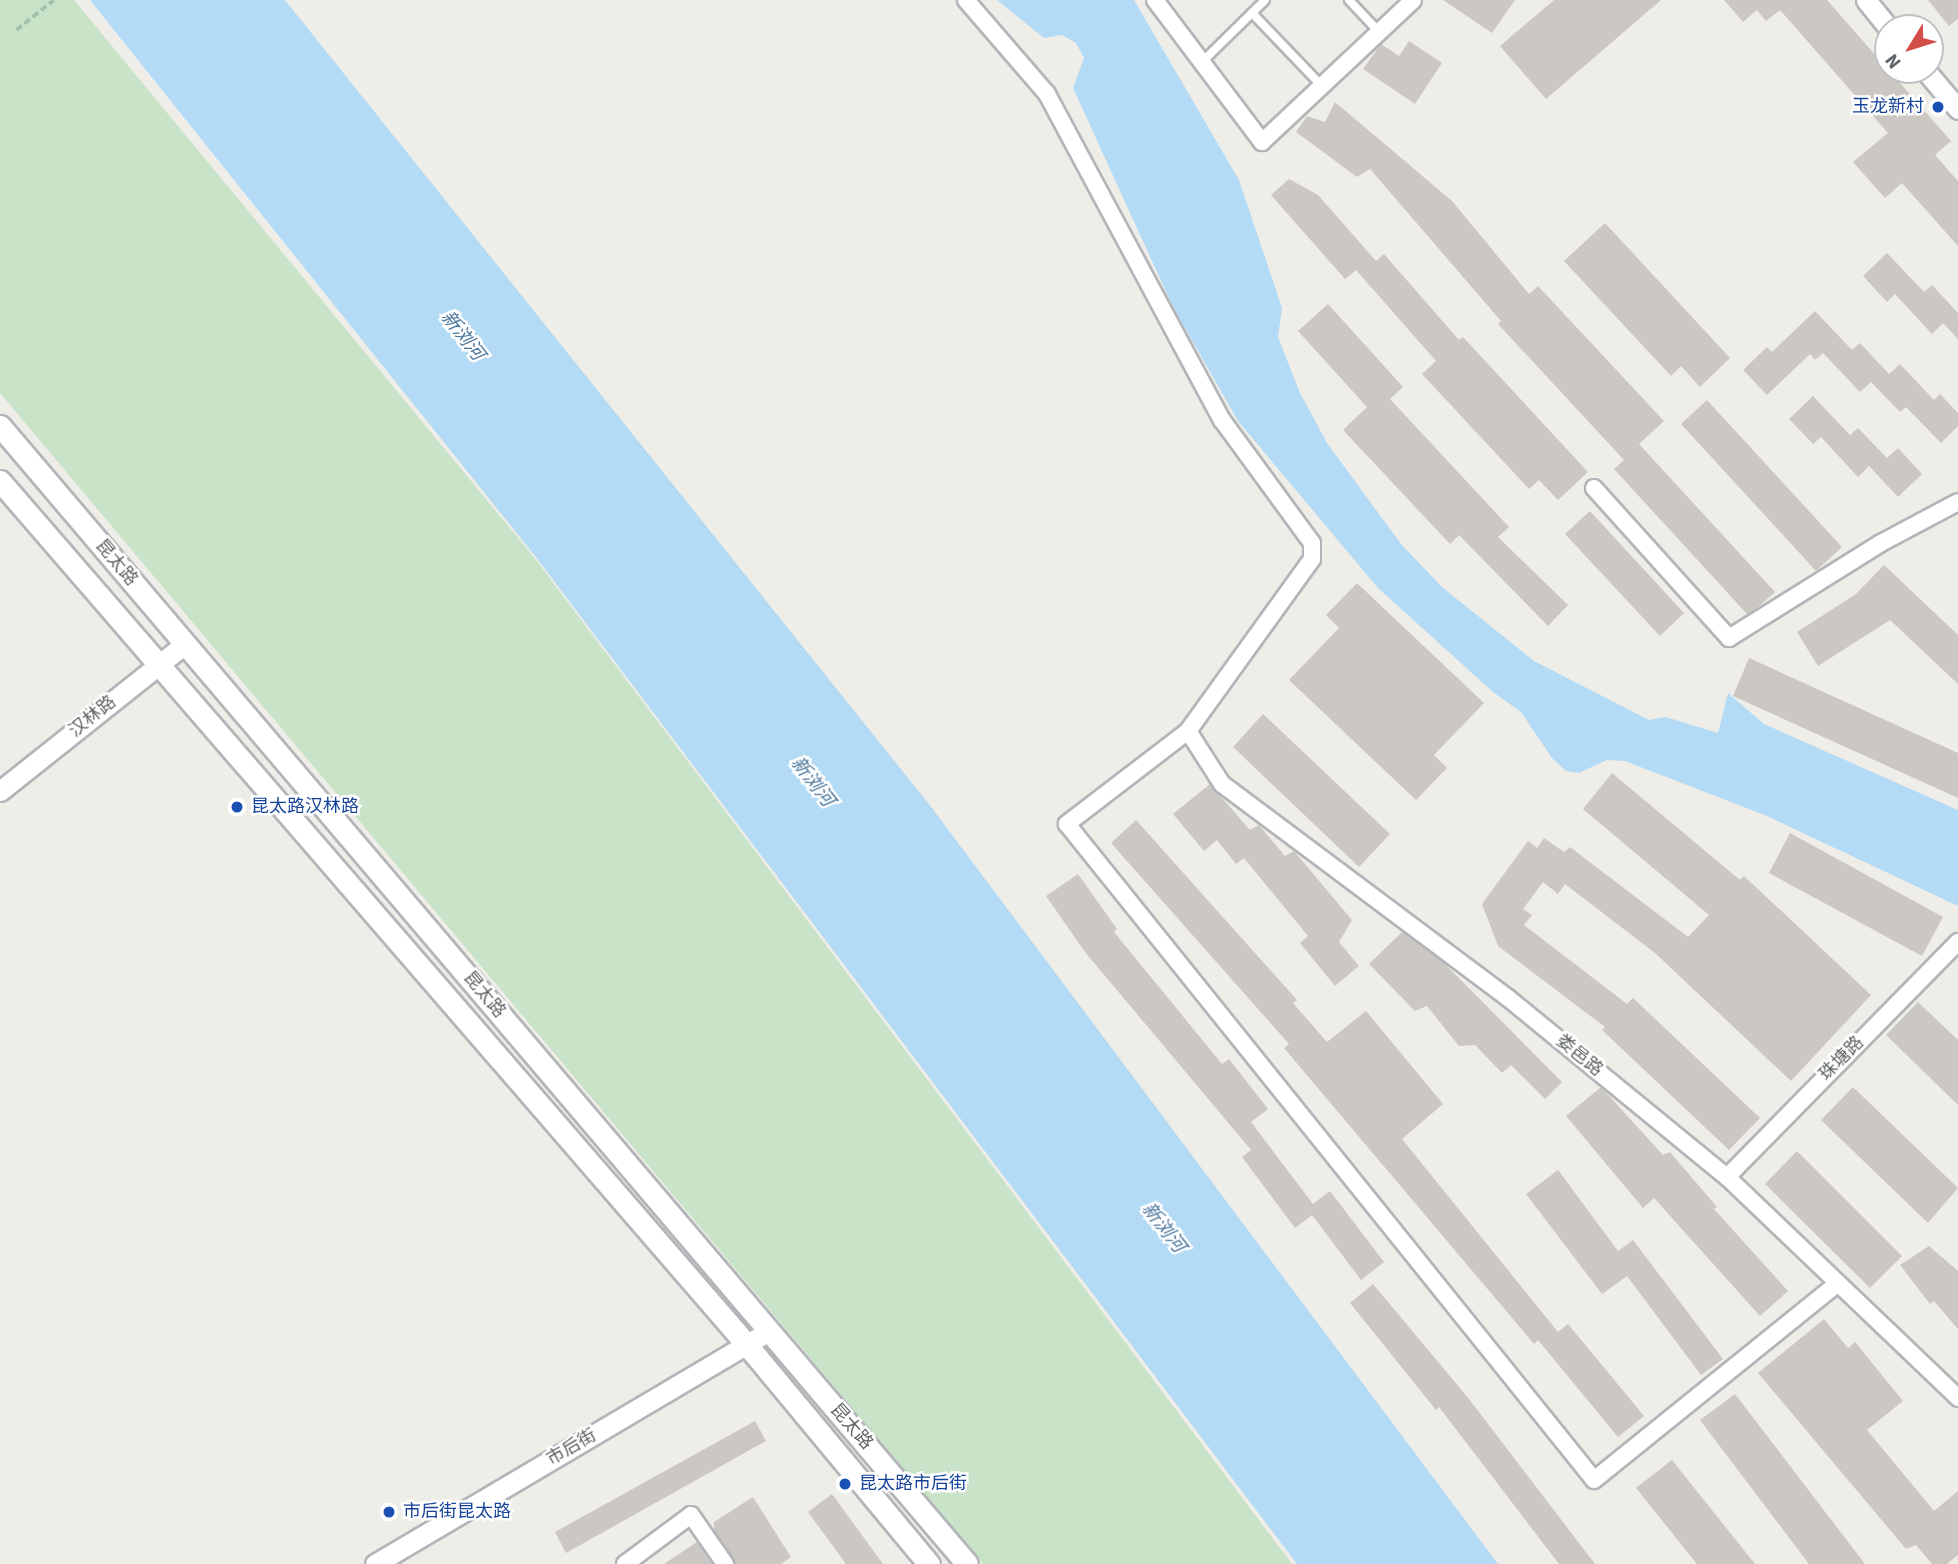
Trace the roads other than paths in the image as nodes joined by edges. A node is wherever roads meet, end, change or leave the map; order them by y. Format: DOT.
graph roads {
  1 [pos="966,0"];
  2 [pos="1155,0"];
  3 [pos="1265,0"];
  4 [pos="1349,0"];
  5 [pos="1413,0"];
  6 [pos="1866,0"];
  7 [pos="1252,13"];
  8 [pos="1878,14"];
  9 [pos="1379,32"];
  10 [pos="1202,62"];
  11 [pos="1937,84"];
  12 [pos="1322,86"];
  13 [pos="1958,109"];
  14 [pos="0,426"];
  15 [pos="0,481"];
  16 [pos="1594,488"];
  17 [pos="1958,502"];
  18 [pos="185,644"];
  19 [pos="158,665"];
  20 [pos="1188,731"];
  21 [pos="0,791"];
  22 [pos="1958,942"];
  23 [pos="1727,1177"];
  24 [pos="1837,1284"];
  25 [pos="769,1331"];
  26 [pos="747,1345"];
  27 [pos="1958,1398"];
  28 [pos="375,1564"];
  29 [pos="625,1564"];
  30 [pos="725,1564"];
  31 [pos="929,1564"];
  32 [pos="967,1564"];
  1 -- 20 [label="street"];
  2 -- 10 [label="street"];
  3 -- 7 [label="lane"];
  4 -- 9 [label="lane"];
  5 -- 9 [label="street"];
  6 -- 8 [label="street"];
  7 -- 10 [label="lane"];
  7 -- 12 [label="lane"];
  9 -- 12 [label="street"];
  10 -- 12 [label="street"];
  11 -- 13 [label="street"];
  14 -- 18 [label="main road, 昆太路"];
  15 -- 19 [label="main road, 昆太路"];
  16 -- 17 [label="street"];
  18 -- 19 [label="street, 汉林路"];
  18 -- 25 [label="main road, 昆太路"];
  19 -- 21 [label="street, 汉林路"];
  19 -- 26 [label="main road, 昆太路"];
  20 -- 23 [label="street, 娄邑路"];
  20 -- 24 [label="street"];
  22 -- 23 [label="street, 珠塘路"];
  23 -- 24 [label="street, 娄邑路"];
  24 -- 27 [label="street, 娄邑路"];
  25 -- 26 [label="street, 市后街"];
  25 -- 32 [label="main road, 昆太路"];
  26 -- 28 [label="street, 市后街"];
  26 -- 31 [label="main road, 昆太路"];
  29 -- 30 [label="street"];
}
